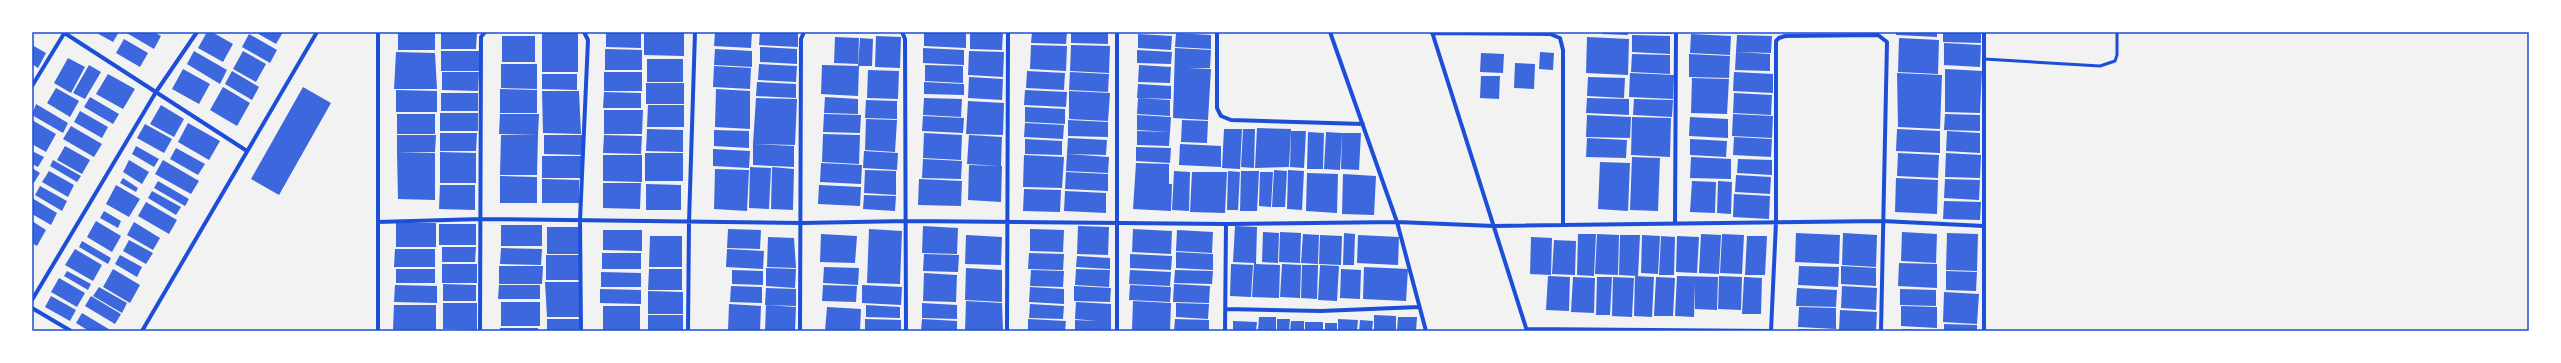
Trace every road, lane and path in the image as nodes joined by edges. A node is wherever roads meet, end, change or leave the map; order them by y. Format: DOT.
graph roads {
  1 [pos="64,32"];
  2 [pos="197,32"];
  3 [pos="317,32"];
  4 [pos="378,32"];
  5 [pos="485,32"];
  6 [pos="584,32"];
  7 [pos="695,32"];
  8 [pos="804,32"];
  9 [pos="902,32"];
  10 [pos="1008,32"];
  11 [pos="1117,32"];
  12 [pos="1217,32"];
  13 [pos="1330,32"];
  14 [pos="1676,32"];
  15 [pos="1984,32"];
  16 [pos="2117,32"];
  17 [pos="1432,33"];
  18 [pos="1984,59"];
  19 [pos="32,86"];
  20 [pos="156,92"];
  21 [pos="1364,124"];
  22 [pos="247,151"];
  23 [pos="481,219"];
  24 [pos="580,220"];
  25 [pos="907,221"];
  26 [pos="1008,221"];
  27 [pos="1882,221"];
  28 [pos="378,222"];
  29 [pos="689,222"];
  30 [pos="1116,222"];
  31 [pos="1397,222"];
  32 [pos="1776,222"];
  33 [pos="802,223"];
  34 [pos="1675,223"];
  35 [pos="1226,224"];
  36 [pos="1563,224"];
  37 [pos="1494,226"];
  38 [pos="1984,226"];
  39 [pos="32,300"];
  40 [pos="1419,307"];
  41 [pos="32,308"];
  42 [pos="1226,309"];
  43 [pos="1527,330"];
  44 [pos="71,331"];
  45 [pos="142,331"];
  46 [pos="378,331"];
  47 [pos="480,331"];
  48 [pos="581,331"];
  49 [pos="688,331"];
  50 [pos="800,331"];
  51 [pos="906,331"];
  52 [pos="1007,331"];
  53 [pos="1117,331"];
  54 [pos="1226,331"];
  55 [pos="1426,331"];
  56 [pos="1771,331"];
  57 [pos="1881,331"];
  58 [pos="1984,331"];
  1 -- 19 [label="street"];
  1 -- 20 [label="street"];
  2 -- 20 [label="street"];
  3 -- 22 [label="street"];
  4 -- 28 [label="street"];
  5 -- 23 [label="street"];
  6 -- 24 [label="street"];
  7 -- 29 [label="street"];
  8 -- 33 [label="street"];
  9 -- 25 [label="street"];
  10 -- 26 [label="street"];
  11 -- 30 [label="street"];
  12 -- 21 [label="street"];
  13 -- 21 [label="street"];
  14 -- 34 [label="street"];
  15 -- 18 [label="street"];
  16 -- 18 [label="lane"];
  17 -- 36 [label="street"];
  17 -- 37 [label="street"];
  18 -- 38 [label="street"];
  20 -- 22 [label="street"];
  20 -- 39 [label="street"];
  21 -- 31 [label="street"];
  22 -- 45 [label="street"];
  23 -- 24 [label="street"];
  23 -- 28 [label="street"];
  23 -- 47 [label="street"];
  24 -- 29 [label="street"];
  24 -- 48 [label="street"];
  25 -- 26 [label="street"];
  25 -- 33 [label="street"];
  25 -- 51 [label="street"];
  26 -- 30 [label="street"];
  26 -- 52 [label="street"];
  27 -- 32 [label="street"];
  27 -- 32 [label="street"];
  27 -- 38 [label="street"];
  27 -- 57 [label="street"];
  28 -- 46 [label="street"];
  29 -- 33 [label="street"];
  29 -- 49 [label="street"];
  30 -- 35 [label="street"];
  30 -- 53 [label="street"];
  31 -- 35 [label="street"];
  31 -- 37 [label="street"];
  31 -- 40 [label="street"];
  32 -- 34 [label="street"];
  32 -- 56 [label="street"];
  33 -- 50 [label="street"];
  34 -- 36 [label="street"];
  35 -- 42 [label="street"];
  36 -- 37 [label="street"];
  37 -- 43 [label="street"];
  38 -- 58 [label="street"];
  40 -- 42 [label="street"];
  40 -- 55 [label="street"];
  41 -- 44 [label="street"];
  42 -- 54 [label="street"];
  43 -- 56 [label="street"];
}
